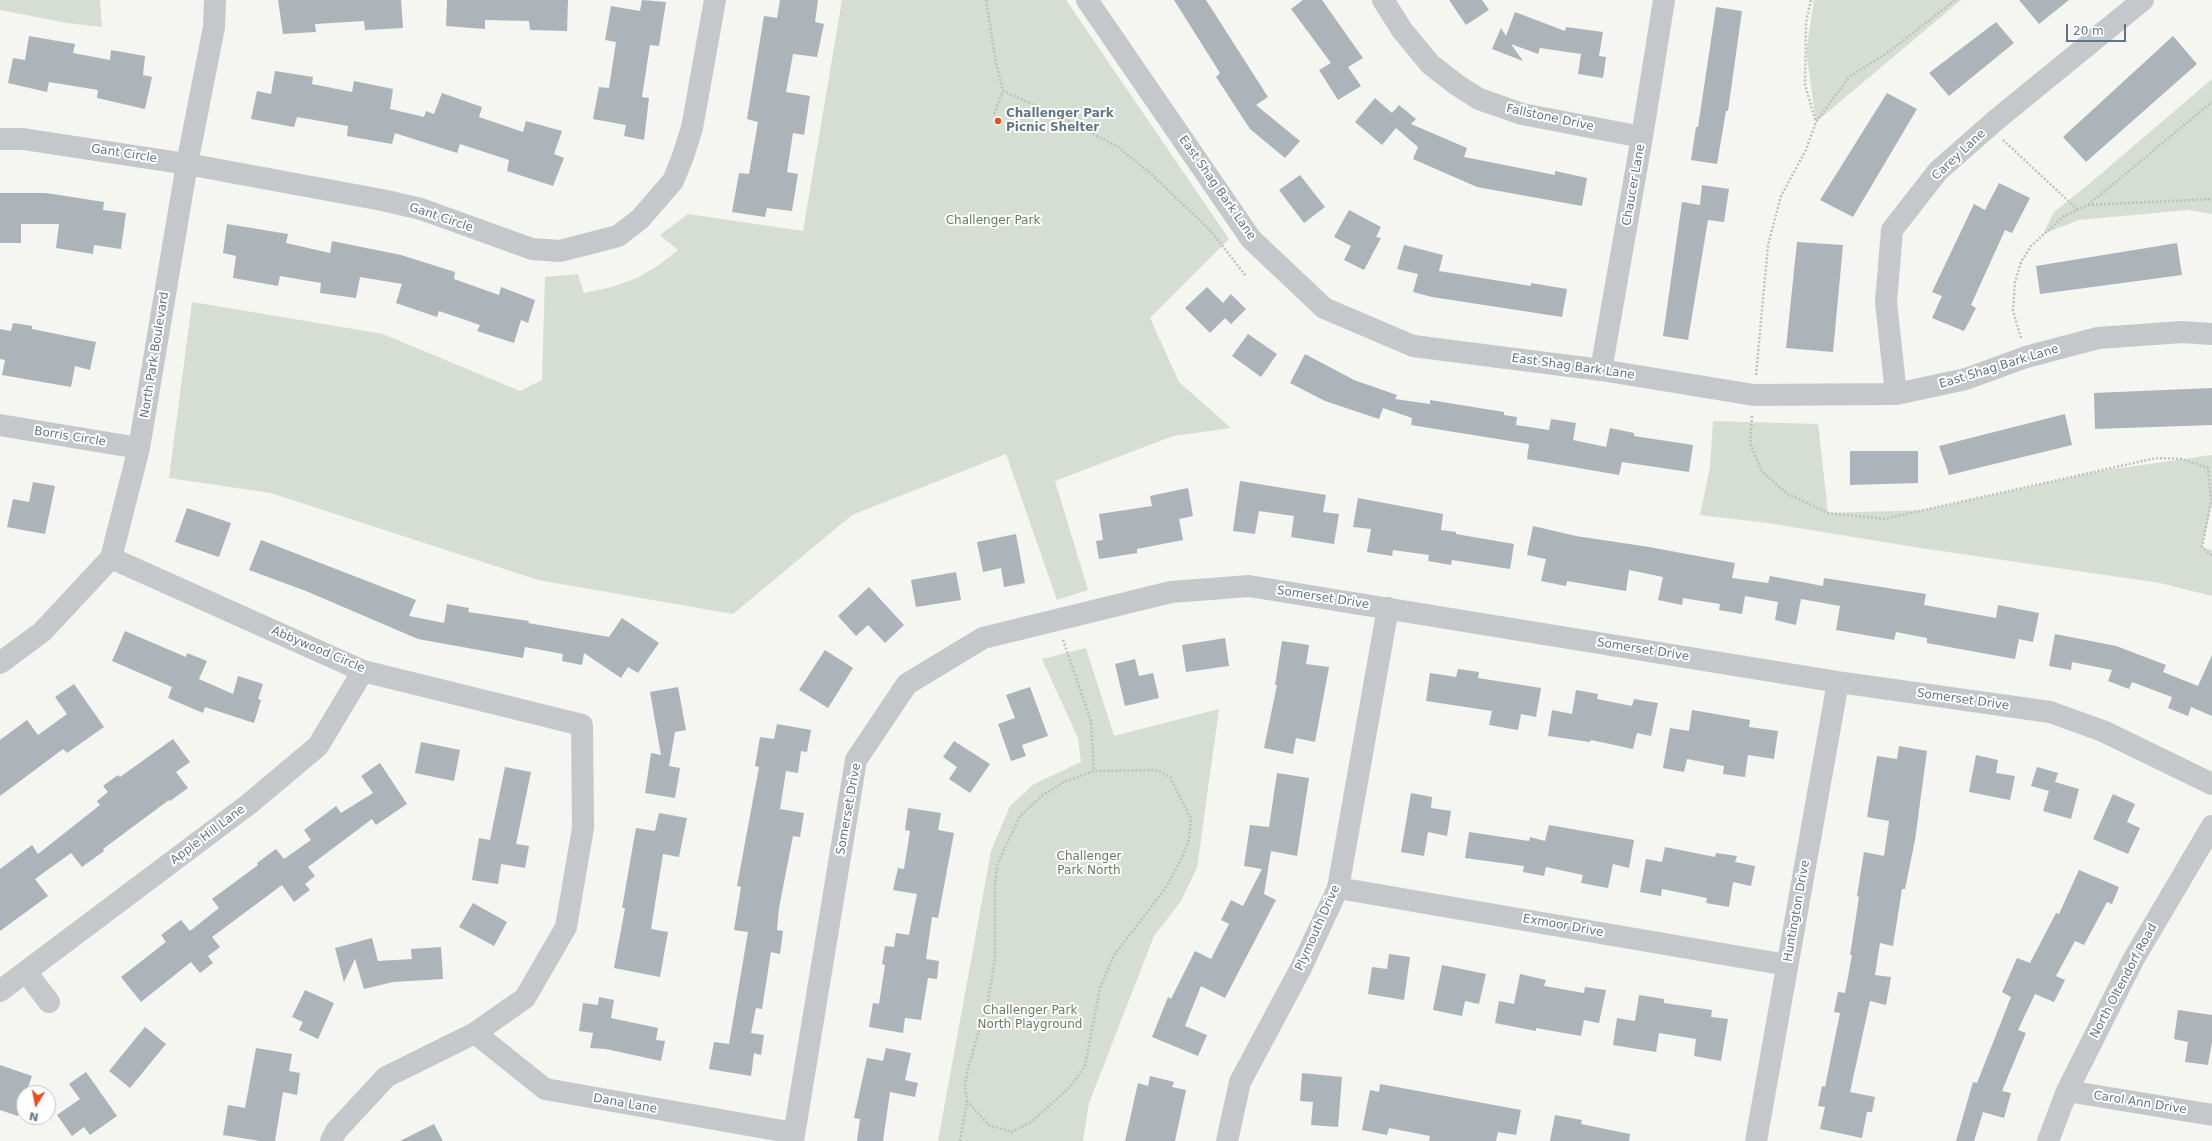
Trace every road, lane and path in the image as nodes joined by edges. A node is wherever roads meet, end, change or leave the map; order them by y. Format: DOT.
graph roads {
  1 [pos="215,0"];
  2 [pos="715,0"];
  3 [pos="986,0"];
  4 [pos="1087,0"];
  5 [pos="1383,0"];
  6 [pos="1664,0"];
  7 [pos="1811,0"];
  8 [pos="1955,0"];
  9 [pos="2143,0"];
  10 [pos="1003,91"];
  11 [pos="2212,102"];
  12 [pos="994,114"];
  13 [pos="1816,122"];
  14 [pos="1990,126"];
  15 [pos="1642,137"];
  16 [pos="0,139"];
  17 [pos="186,164"];
  18 [pos="2212,199"];
  19 [pos="2088,205"];
  20 [pos="2078,210"];
  21 [pos="1246,276"];
  22 [pos="2212,334"];
  23 [pos="2026,358"];
  24 [pos="1601,370"];
  25 [pos="1896,394"];
  26 [pos="1754,395"];
  27 [pos="0,425"];
  28 [pos="140,448"];
  29 [pos="2212,556"];
  30 [pos="110,558"];
  31 [pos="1388,608"];
  32 [pos="1056,620"];
  33 [pos="0,663"];
  34 [pos="363,671"];
  35 [pos="1838,682"];
  36 [pos="1094,771"];
  37 [pos="2212,784"];
  38 [pos="2212,826"];
  39 [pos="1338,888"];
  40 [pos="1787,965"];
  41 [pos="26,972"];
  42 [pos="0,991"];
  43 [pos="49,1002"];
  44 [pos="475,1033"];
  45 [pos="2067,1091"];
  46 [pos="967,1101"];
  47 [pos="2212,1115"];
  48 [pos="793,1137"];
  49 [pos="331,1141"];
  50 [pos="960,1141"];
  51 [pos="1227,1141"];
  52 [pos="1756,1141"];
  53 [pos="2048,1141"];
  1 -- 17 [label="street, North Park Boulevard"];
  2 -- 17 [label="street, Gant Circle"];
  3 -- 10 [label="path"];
  4 -- 24 [label="street, East Shag Bark Lane"];
  5 -- 15 [label="street, Fallstone Drive"];
  6 -- 15 [label="street, Chaucer Lane"];
  7 -- 13 [label="path"];
  8 -- 13 [label="path"];
  9 -- 14 [label="street, Carey Lane"];
  10 -- 12 [label="path"];
  10 -- 21 [label="path"];
  11 -- 19 [label="path"];
  13 -- 26 [label="path"];
  14 -- 20 [label="path"];
  14 -- 25 [label="street, Carey Lane"];
  15 -- 24 [label="street, Chaucer Lane"];
  16 -- 17 [label="street, Gant Circle"];
  17 -- 28 [label="street, North Park Boulevard"];
  18 -- 19 [label="path"];
  19 -- 20 [label="path"];
  20 -- 23 [label="path"];
  22 -- 23 [label="street, East Shag Bark Lane"];
  23 -- 25 [label="street, East Shag Bark Lane"];
  24 -- 26 [label="street, East Shag Bark Lane"];
  25 -- 26 [label="street, East Shag Bark Lane"];
  26 -- 29 [label="path"];
  27 -- 28 [label="street, Borris Circle"];
  28 -- 30 [label="street, North Park Boulevard"];
  30 -- 33 [label="street, North Park Boulevard"];
  30 -- 34 [label="street, Abbywood Circle"];
  31 -- 32 [label="street, Somerset Drive"];
  31 -- 35 [label="street, Somerset Drive"];
  31 -- 39 [label="street, Plymouth Drive"];
  32 -- 36 [label="path"];
  32 -- 48 [label="street, Somerset Drive"];
  34 -- 41 [label="street, Apple Hill Lane"];
  34 -- 44 [label="street, Abbywood Circle"];
  35 -- 37 [label="street, Somerset Drive"];
  35 -- 40 [label="street, Huntington Drive"];
  36 -- 46 [label="path"];
  36 -- 46 [label="path"];
  38 -- 45 [label="street, North Oltendorf Road"];
  39 -- 40 [label="street, Exmoor Drive"];
  39 -- 51 [label="street, Plymouth Drive"];
  40 -- 52 [label="street, Huntington Drive"];
  41 -- 42 [label="street, Apple Hill Lane"];
  41 -- 43 [label="street"];
  44 -- 48 [label="street, Dana Lane"];
  44 -- 49 [label="street"];
  45 -- 47 [label="street, Carol Ann Drive"];
  45 -- 53 [label="street, North Oltendorf Road"];
  46 -- 50 [label="path"];
}
